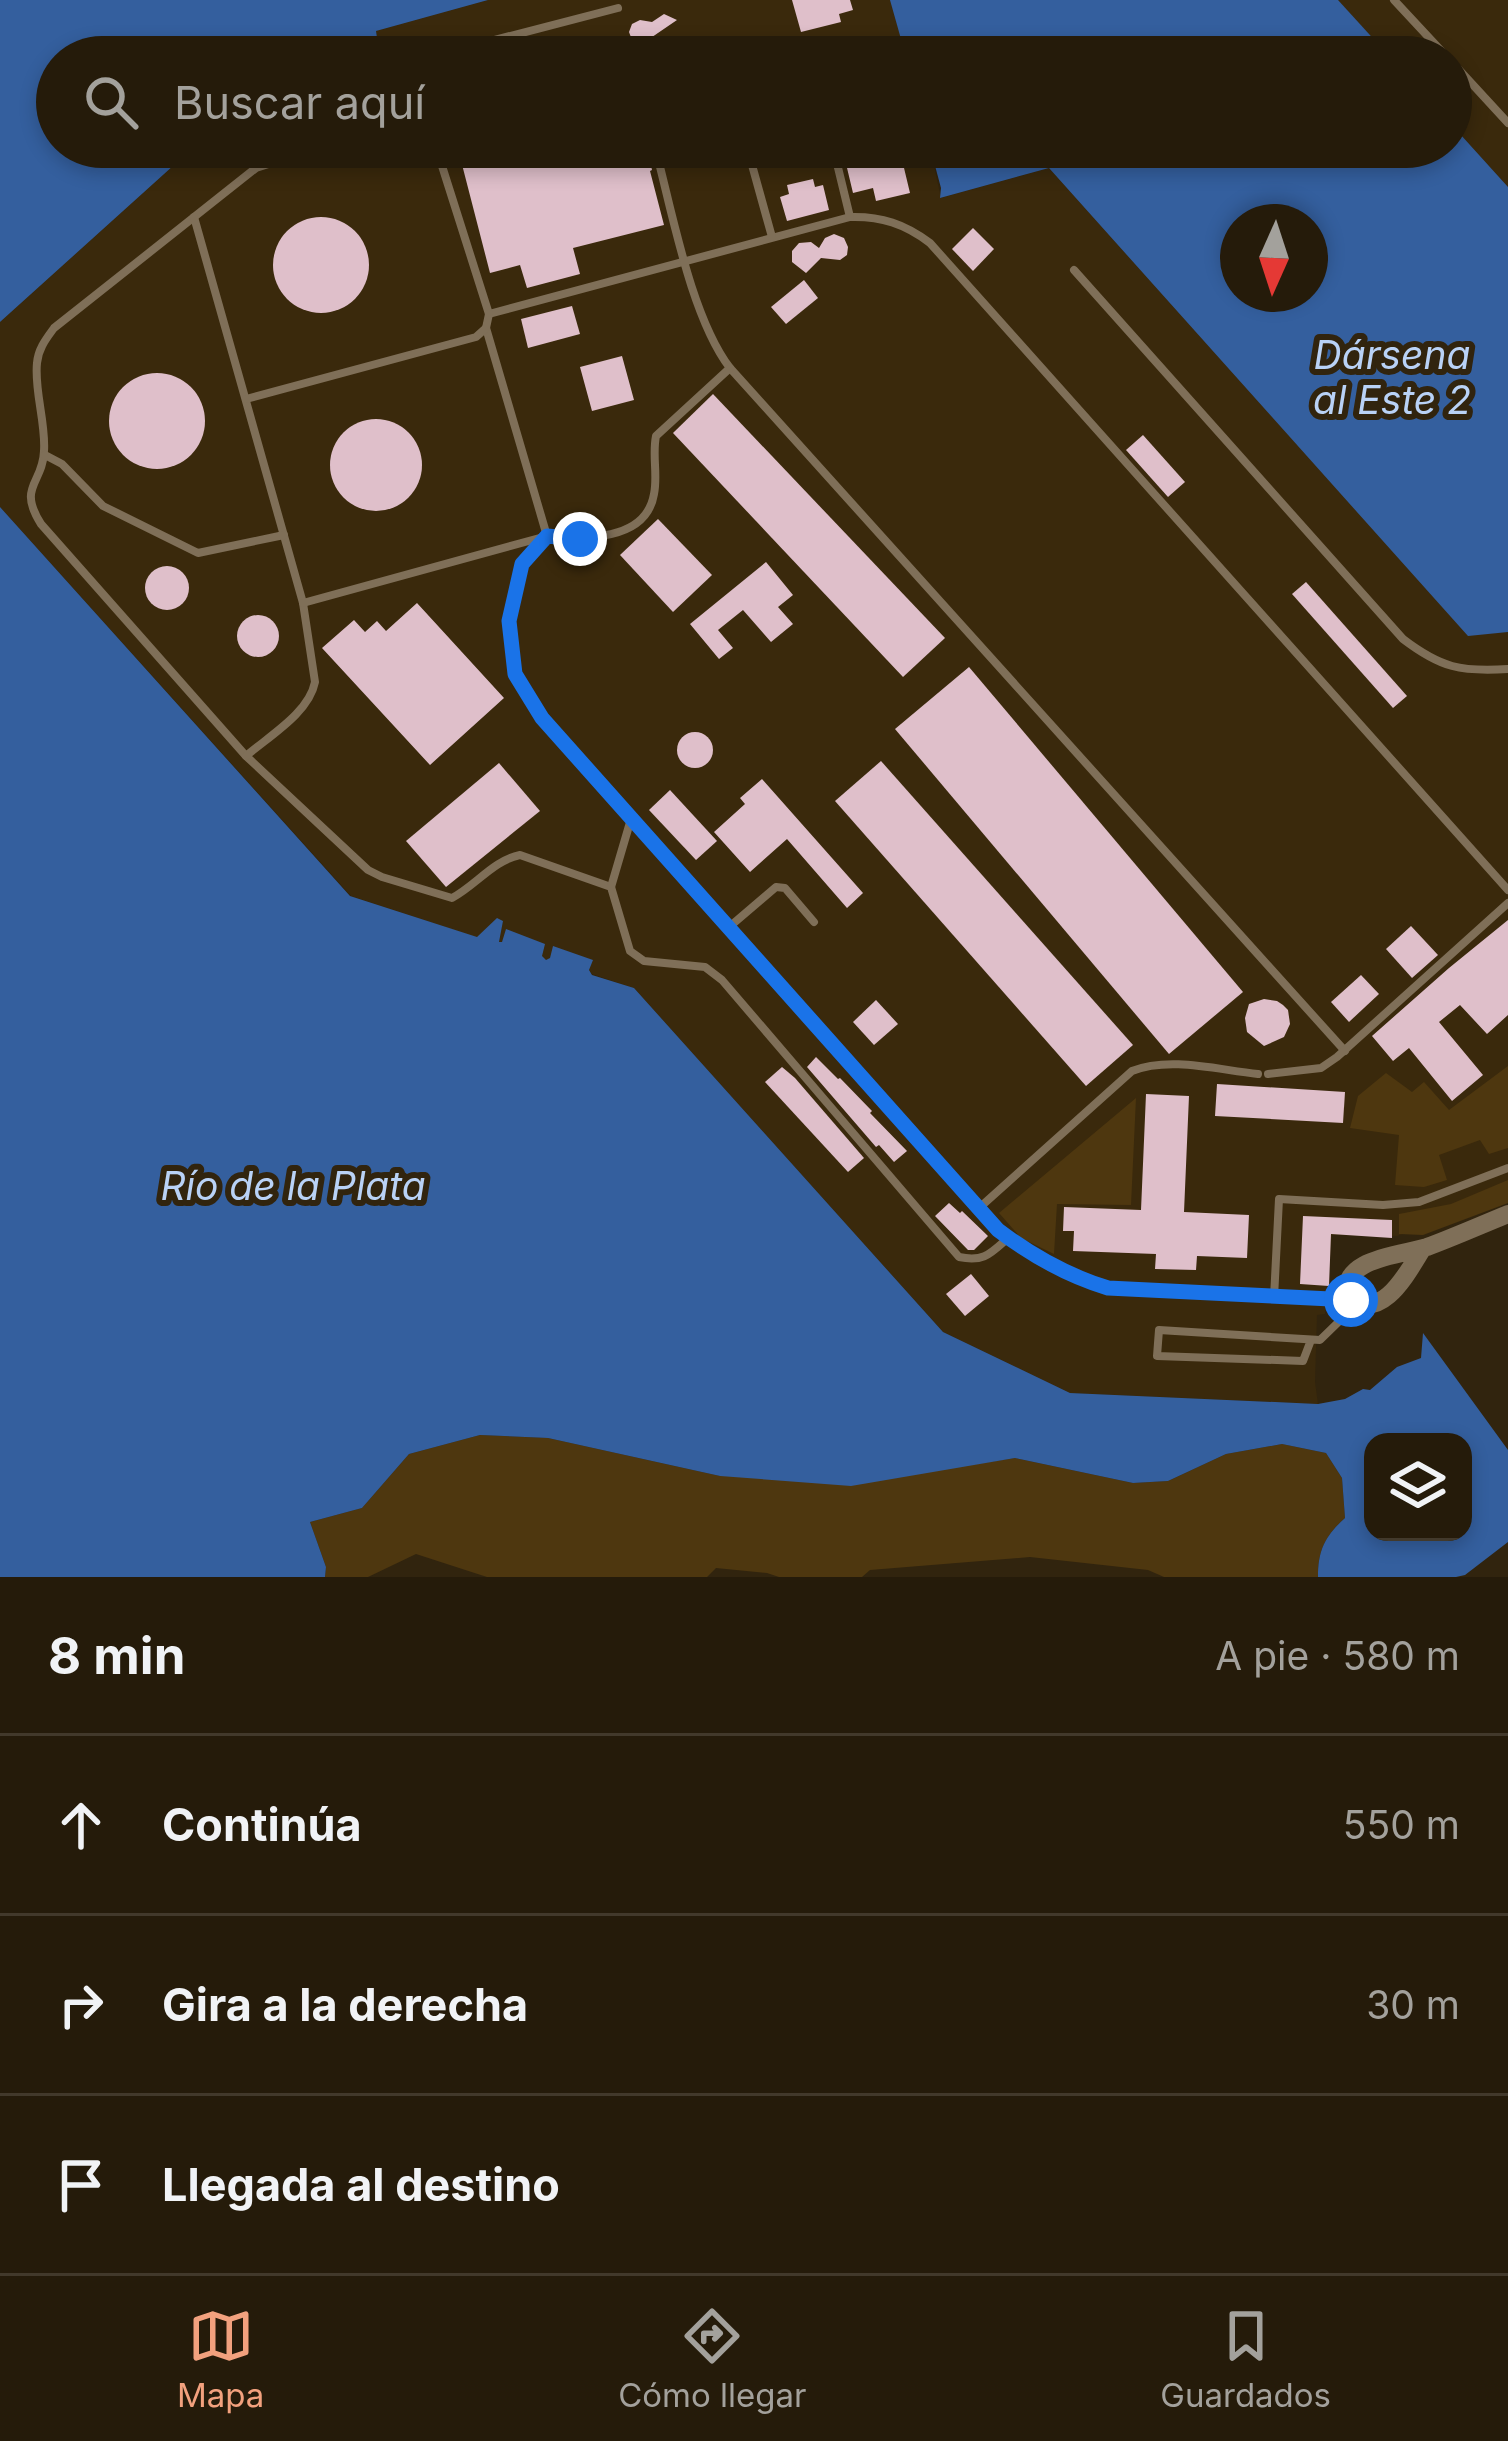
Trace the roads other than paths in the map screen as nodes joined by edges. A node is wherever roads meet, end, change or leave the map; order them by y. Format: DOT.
graph roads {
  1 [pos="1394,0"];
  2 [pos="618,8"];
  3 [pos="510,36"];
  4 [pos="1428,36"];
  5 [pos="1472,84"];
  6 [pos="1508,122"];
  7 [pos="256,168"];
  8 [pos="443,168"];
  9 [pos="661,168"];
  10 [pos="753,168"];
  11 [pos="838,168"];
  12 [pos="194,217"];
  13 [pos="850,217"];
  14 [pos="772,237"];
  15 [pos="686,260"];
  16 [pos="1074,270"];
  17 [pos="489,314"];
  18 [pos="486,328"];
  19 [pos="730,368"];
  20 [pos="246,399"];
  21 [pos="45,455"];
  22 [pos="284,535"];
  23 [pos="547,536"];
  24 [pos="303,603"];
  25 [pos="1508,669"];
  26 [pos="246,756"];
  27 [pos="632,819"];
  28 [pos="611,887"];
  29 [pos="1508,890"];
  30 [pos="1508,903"];
  31 [pos="814,922"];
  32 [pos="728,928"];
  33 [pos="1345,1051"];
  34 [pos="1508,1168"];
  35 [pos="978,1209"];
  36 [pos="1508,1214"];
  37 [pos="1008,1238"];
  38 [pos="1423,1248"];
  39 [pos="1274,1298"];
  40 [pos="1353,1301"];
  41 [pos="1310,1340"];
  1 -- 4 [label="lane"];
  2 -- 3 [label="lane"];
  5 -- 6 [label="lane"];
  7 -- 12 [label="lane"];
  8 -- 17 [label="lane"];
  9 -- 15 [label="lane"];
  10 -- 14 [label="lane"];
  11 -- 13 [label="lane"];
  12 -- 20 [label="lane"];
  12 -- 21 [label="lane"];
  13 -- 14 [label="lane"];
  13 -- 29 [label="lane"];
  14 -- 15 [label="lane"];
  15 -- 17 [label="lane"];
  15 -- 19 [label="lane"];
  16 -- 25 [label="lane"];
  17 -- 18 [label="lane"];
  18 -- 20 [label="lane"];
  18 -- 23 [label="lane"];
  19 -- 23 [label="lane"];
  19 -- 33 [label="lane"];
  20 -- 22 [label="lane"];
  21 -- 22 [label="lane"];
  21 -- 26 [label="lane"];
  22 -- 24 [label="lane"];
  23 -- 24 [label="lane"];
  23 -- 27 [label="lane"];
  24 -- 26 [label="lane"];
  26 -- 28 [label="lane"];
  27 -- 28 [label="lane"];
  27 -- 32 [label="lane"];
  28 -- 37 [label="lane"];
  30 -- 33 [label="lane"];
  31 -- 32 [label="lane"];
  32 -- 35 [label="lane"];
  33 -- 35 [label="lane"];
  34 -- 39 [label="lane"];
  35 -- 37 [label="lane"];
  36 -- 38 [label="street"];
  37 -- 39 [label="lane"];
  38 -- 40 [label="street"];
  38 -- 40 [label="street"];
  39 -- 40 [label="lane"];
  40 -- 41 [label="lane"];
  41 -- 41 [label="lane"];
}
